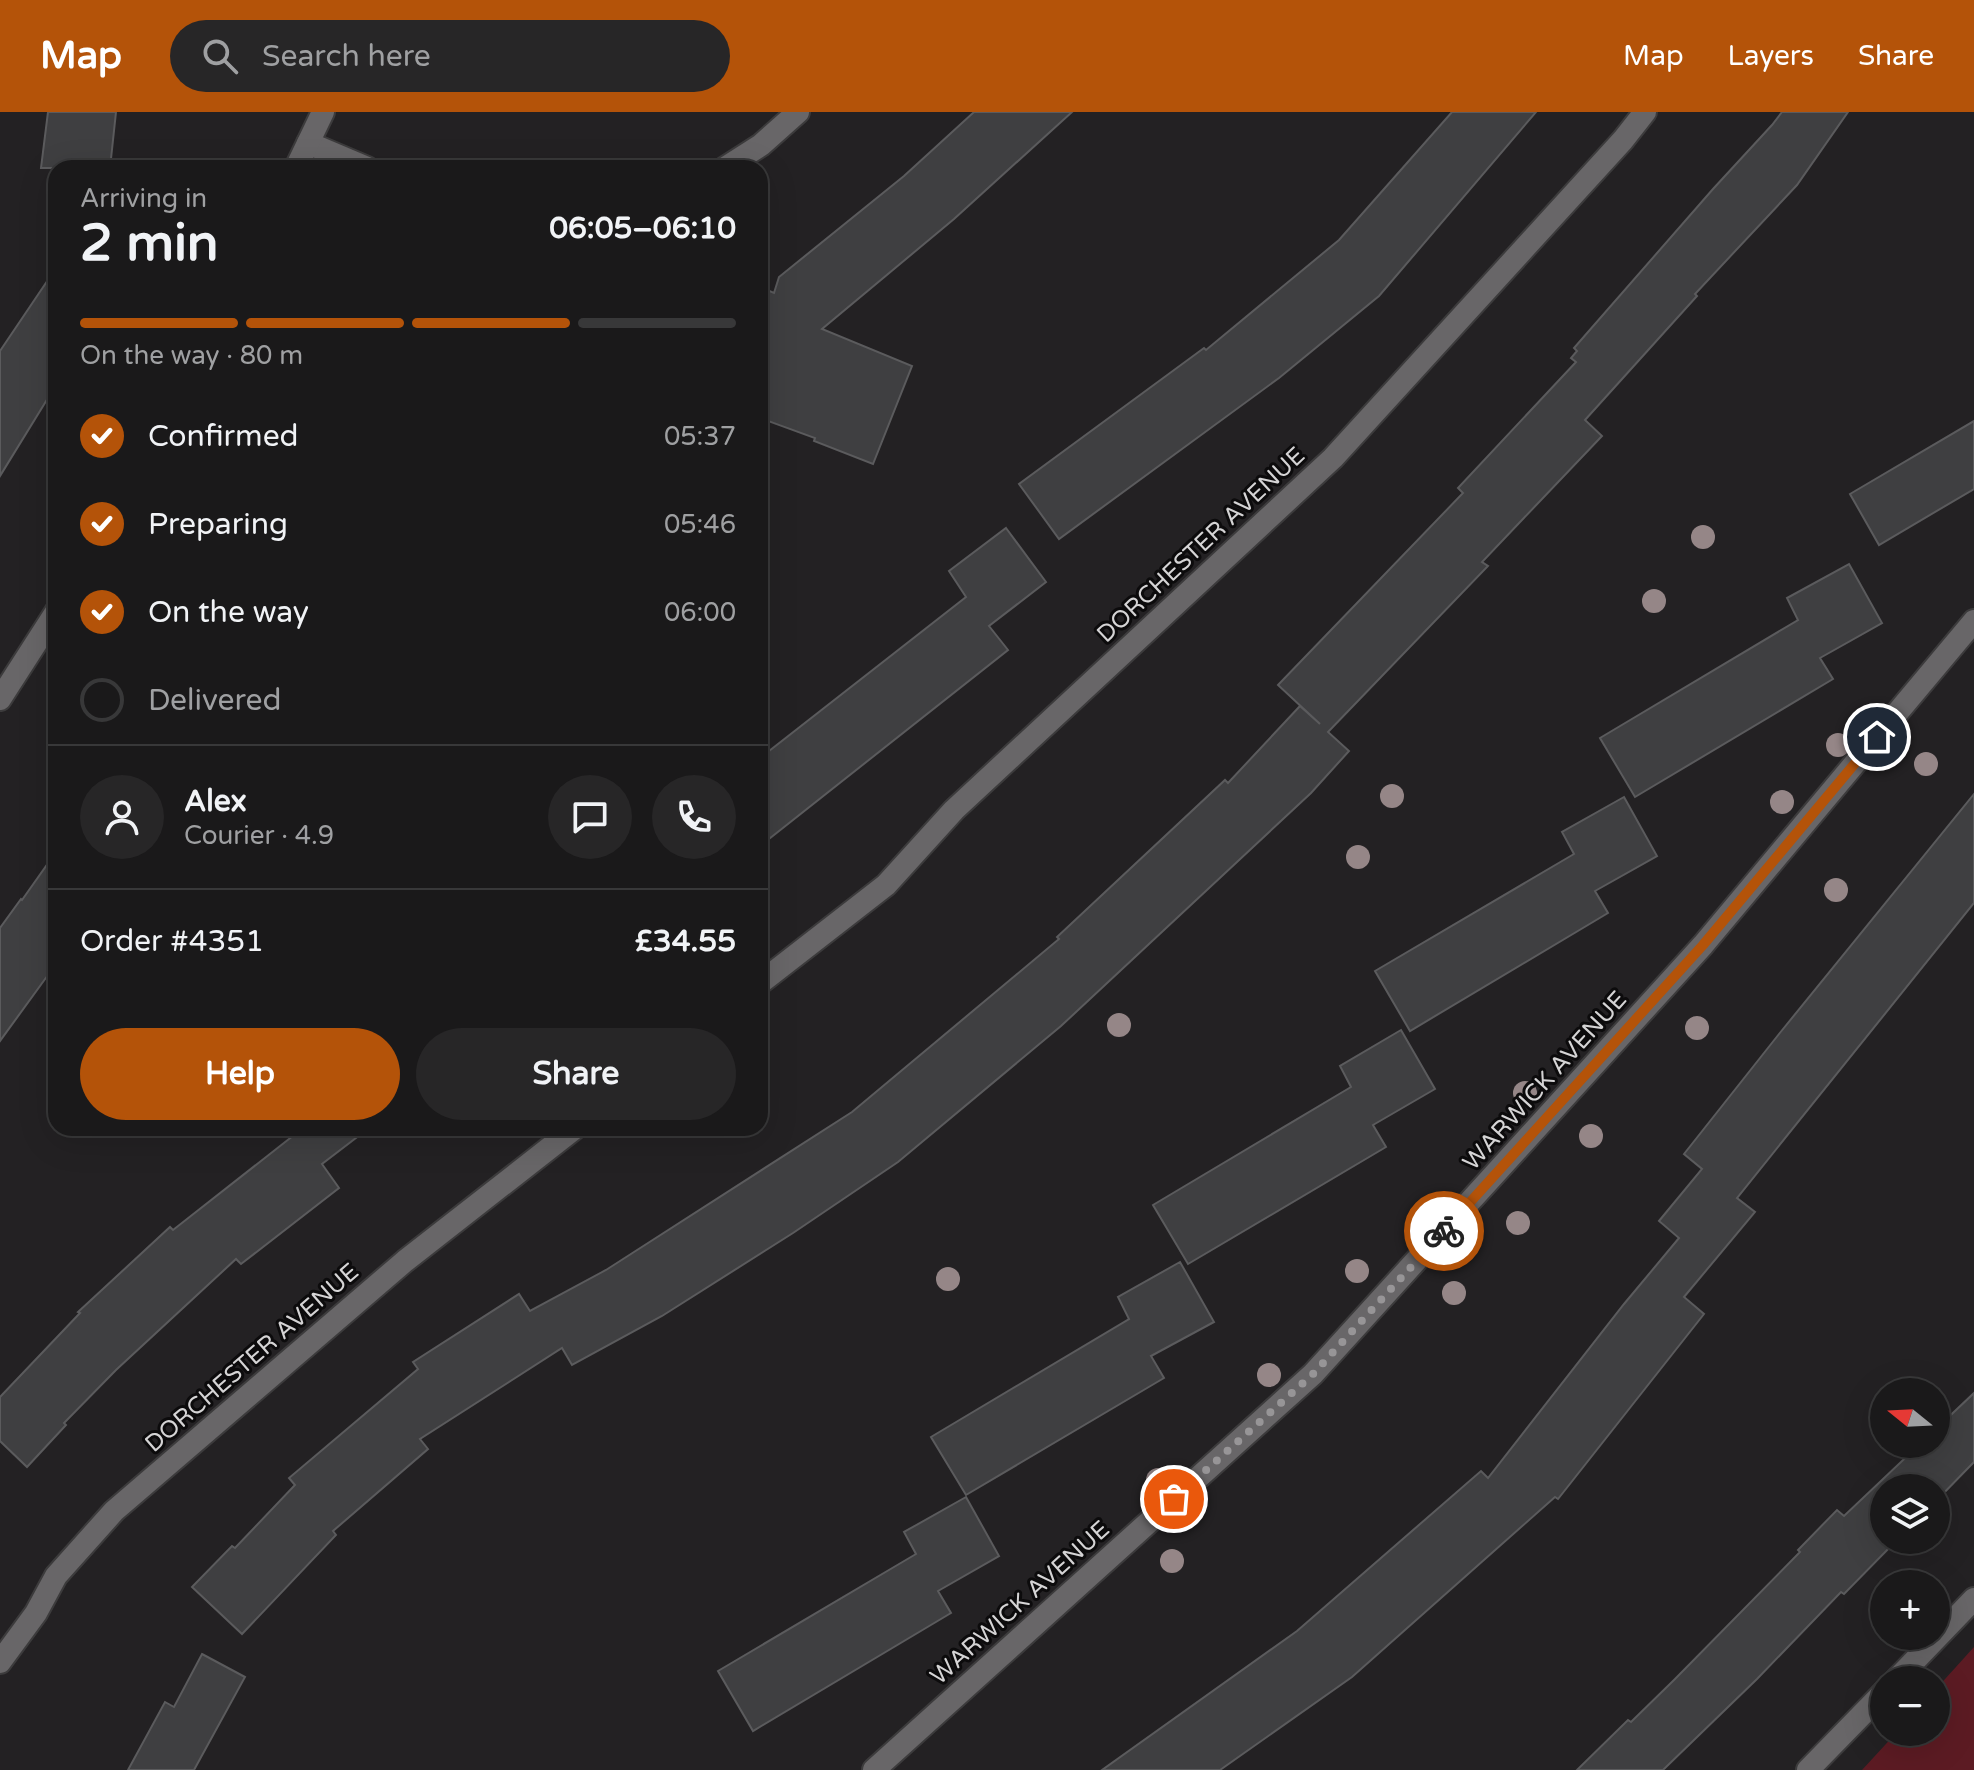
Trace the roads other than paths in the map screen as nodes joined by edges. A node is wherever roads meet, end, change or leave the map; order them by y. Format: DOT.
graph roads {
  1 [pos="323,112"];
  2 [pos="798,112"];
  3 [pos="1645,112"];
  4 [pos="308,143"];
  5 [pos="300,160"];
  6 [pos="348,160"];
  7 [pos="738,160"];
  8 [pos="1974,621"];
  9 [pos="48,624"];
  10 [pos="0,699"];
  11 [pos="768,977"];
  12 [pos="565,1136"];
  13 [pos="1974,1599"];
  14 [pos="0,1662"];
  15 [pos="1909,1666"];
  16 [pos="1870,1706"];
  17 [pos="874,1770"];
  18 [pos="1808,1770"];
  1 -- 4 [label="street"];
  2 -- 7 [label="street"];
  3 -- 11 [label="street, DORCHESTER AVENUE"];
  4 -- 5 [label="street"];
  4 -- 6 [label="street"];
  8 -- 17 [label="street, WARWICK AVENUE"];
  9 -- 10 [label="street"];
  12 -- 14 [label="street, DORCHESTER AVENUE"];
  13 -- 15 [label="street"];
  16 -- 18 [label="street"];
}
